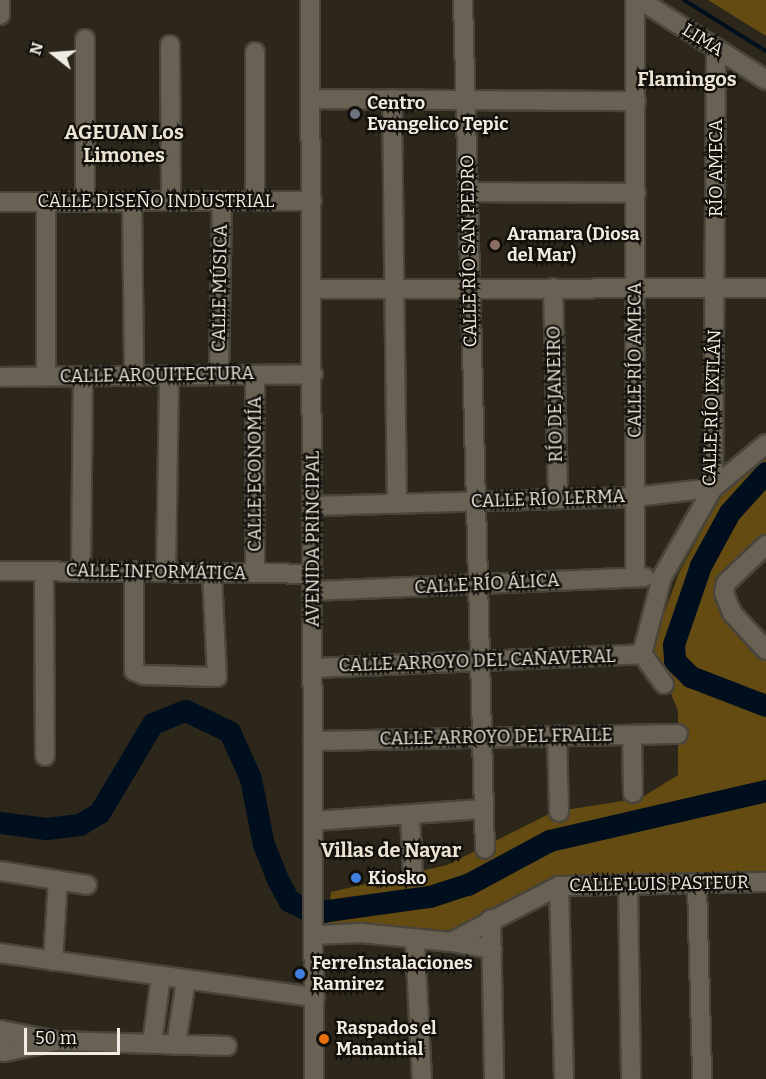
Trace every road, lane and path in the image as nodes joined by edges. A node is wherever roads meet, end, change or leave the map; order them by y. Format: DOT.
graph roads {
  1 [pos="0,0"];
  2 [pos="310,0"];
  3 [pos="463,0"];
  4 [pos="638,0"];
  5 [pos="0,15"];
  6 [pos="85,39"];
  7 [pos="170,45"];
  8 [pos="716,48"];
  9 [pos="255,52"];
  10 [pos="766,80"];
  11 [pos="311,99"];
  12 [pos="392,99"];
  13 [pos="465,100"];
  14 [pos="636,101"];
  15 [pos="468,192"];
  16 [pos="636,193"];
  17 [pos="85,201"];
  18 [pos="171,201"];
  19 [pos="222,201"];
  20 [pos="255,201"];
  21 [pos="312,201"];
  22 [pos="0,202"];
  23 [pos="46,202"];
  24 [pos="132,202"];
  25 [pos="396,288"];
  26 [pos="470,288"];
  27 [pos="553,288"];
  28 [pos="636,288"];
  29 [pos="716,288"];
  30 [pos="766,288"];
  31 [pos="312,289"];
  32 [pos="313,374"];
  33 [pos="169,375"];
  34 [pos="219,375"];
  35 [pos="255,375"];
  36 [pos="46,376"];
  37 [pos="83,376"];
  38 [pos="134,376"];
  39 [pos="0,377"];
  40 [pos="766,444"];
  41 [pos="713,488"];
  42 [pos="635,497"];
  43 [pos="558,499"];
  44 [pos="474,502"];
  45 [pos="398,504"];
  46 [pos="313,506"];
  47 [pos="766,545"];
  48 [pos="81,569"];
  49 [pos="0,571"];
  50 [pos="44,571"];
  51 [pos="134,571"];
  52 [pos="166,572"];
  53 [pos="255,573"];
  54 [pos="212,574"];
  55 [pos="635,577"];
  56 [pos="662,577"];
  57 [pos="313,583"];
  58 [pos="476,585"];
  59 [pos="766,650"];
  60 [pos="642,654"];
  61 [pos="478,661"];
  62 [pos="313,668"];
  63 [pos="664,684"];
  64 [pos="678,734"];
  65 [pos="557,735"];
  66 [pos="632,735"];
  67 [pos="479,737"];
  68 [pos="313,741"];
  69 [pos="45,756"];
  70 [pos="633,793"];
  71 [pos="483,809"];
  72 [pos="559,813"];
  73 [pos="410,814"];
  74 [pos="314,821"];
  75 [pos="485,849"];
  76 [pos="0,871"];
  77 [pos="413,876"];
  78 [pos="58,880"];
  79 [pos="766,882"];
  80 [pos="697,883"];
  81 [pos="628,884"];
  82 [pos="87,885"];
  83 [pos="559,886"];
  84 [pos="491,919"];
  85 [pos="314,931"];
  86 [pos="415,942"];
  87 [pos="451,942"];
  88 [pos="492,949"];
  89 [pos="0,953"];
  90 [pos="53,961"];
  91 [pos="161,976"];
  92 [pos="186,980"];
  93 [pos="315,997"];
  94 [pos="57,1041"];
  95 [pos="152,1044"];
  96 [pos="176,1045"];
  97 [pos="227,1046"];
  98 [pos="314,1079"];
  99 [pos="422,1079"];
  100 [pos="494,1079"];
  101 [pos="564,1079"];
  102 [pos="632,1079"];
  103 [pos="702,1079"];
  1 -- 5 [label="street"];
  2 -- 11 [label="street, AVENIDA PRINCIPAL"];
  3 -- 13 [label="street, CALLE RÍO SAN PEDRO"];
  4 -- 8 [label="street, LIMA"];
  4 -- 14 [label="street, CALLE RÍO AMECA"];
  6 -- 17 [label="street"];
  7 -- 18 [label="street"];
  8 -- 10 [label="street, LIMA"];
  8 -- 29 [label="street, RÍO AMECA"];
  9 -- 20 [label="street"];
  11 -- 12 [label="street"];
  11 -- 21 [label="street, AVENIDA PRINCIPAL"];
  12 -- 13 [label="street"];
  12 -- 25 [label="street"];
  13 -- 14 [label="street"];
  13 -- 15 [label="street, CALLE RÍO SAN PEDRO"];
  14 -- 16 [label="street, CALLE RÍO AMECA"];
  15 -- 16 [label="street"];
  15 -- 26 [label="street, CALLE RÍO SAN PEDRO"];
  16 -- 28 [label="street, CALLE RÍO AMECA"];
  17 -- 23 [label="street, CALLE DISEÑO INDUSTRIAL"];
  17 -- 24 [label="street, CALLE DISEÑO INDUSTRIAL"];
  18 -- 19 [label="street, CALLE DISEÑO INDUSTRIAL"];
  18 -- 24 [label="street, CALLE DISEÑO INDUSTRIAL"];
  19 -- 20 [label="street, CALLE DISEÑO INDUSTRIAL"];
  19 -- 34 [label="street, CALLE MÚSICA"];
  20 -- 21 [label="street, CALLE DISEÑO INDUSTRIAL"];
  21 -- 31 [label="street, AVENIDA PRINCIPAL"];
  22 -- 23 [label="street, CALLE DISEÑO INDUSTRIAL"];
  23 -- 36 [label="street"];
  24 -- 38 [label="street"];
  25 -- 26 [label="street"];
  25 -- 31 [label="street"];
  25 -- 45 [label="street"];
  26 -- 27 [label="street"];
  26 -- 44 [label="street, CALLE RÍO SAN PEDRO"];
  27 -- 28 [label="street"];
  27 -- 43 [label="street, RÍO DE JANEIRO"];
  28 -- 29 [label="street"];
  28 -- 42 [label="street, CALLE RÍO AMECA"];
  29 -- 30 [label="street"];
  29 -- 41 [label="street, CALLE RÍO IXTLÁN"];
  31 -- 32 [label="street, AVENIDA PRINCIPAL"];
  32 -- 35 [label="street, CALLE ARQUITECTURA"];
  32 -- 46 [label="street, AVENIDA PRINCIPAL"];
  33 -- 34 [label="street, CALLE ARQUITECTURA"];
  33 -- 38 [label="street, CALLE ARQUITECTURA"];
  33 -- 52 [label="street"];
  34 -- 35 [label="street, CALLE ARQUITECTURA"];
  35 -- 53 [label="street, CALLE ECONOMÍA"];
  36 -- 37 [label="street, CALLE ARQUITECTURA"];
  36 -- 39 [label="street, CALLE ARQUITECTURA"];
  37 -- 38 [label="street, CALLE ARQUITECTURA"];
  37 -- 48 [label="street"];
  40 -- 41 [label="street"];
  41 -- 42 [label="street, CALLE RÍO LERMA"];
  41 -- 56 [label="street, CALLE RÍO IXTLÁN"];
  42 -- 43 [label="street, CALLE RÍO LERMA"];
  42 -- 55 [label="street, CALLE RÍO AMECA"];
  43 -- 44 [label="street, CALLE RÍO LERMA"];
  44 -- 45 [label="street, CALLE RÍO LERMA"];
  44 -- 58 [label="street, CALLE RÍO SAN PEDRO"];
  45 -- 46 [label="street, CALLE RÍO LERMA"];
  46 -- 57 [label="street, AVENIDA PRINCIPAL"];
  47 -- 59 [label="street"];
  48 -- 50 [label="street, CALLE INFORMÁTICA"];
  48 -- 51 [label="street, CALLE INFORMÁTICA"];
  49 -- 50 [label="street, CALLE INFORMÁTICA"];
  50 -- 69 [label="street"];
  51 -- 52 [label="street, CALLE INFORMÁTICA"];
  51 -- 54 [label="street"];
  52 -- 54 [label="street, CALLE INFORMÁTICA"];
  53 -- 54 [label="street, CALLE INFORMÁTICA"];
  53 -- 57 [label="street, CALLE INFORMÁTICA"];
  55 -- 56 [label="street, CALLE RÍO ÁLICA"];
  55 -- 58 [label="street, CALLE RÍO ÁLICA"];
  56 -- 60 [label="street, CALLE RÍO IXTLÁN"];
  57 -- 58 [label="street, CALLE RÍO ÁLICA"];
  57 -- 62 [label="street, AVENIDA PRINCIPAL"];
  58 -- 61 [label="street, CALLE RÍO SAN PEDRO"];
  60 -- 61 [label="street, CALLE ARROYO DEL CAÑAVERAL"];
  60 -- 63 [label="street"];
  61 -- 62 [label="street, CALLE ARROYO DEL CAÑAVERAL"];
  61 -- 67 [label="street, CALLE RÍO SAN PEDRO"];
  62 -- 68 [label="street, AVENIDA PRINCIPAL"];
  64 -- 66 [label="street, CALLE ARROYO DEL FRAILE"];
  65 -- 66 [label="street, CALLE ARROYO DEL FRAILE"];
  65 -- 67 [label="street, CALLE ARROYO DEL FRAILE"];
  65 -- 72 [label="street"];
  66 -- 70 [label="street"];
  67 -- 68 [label="street, CALLE ARROYO DEL FRAILE"];
  67 -- 71 [label="street, CALLE RÍO SAN PEDRO"];
  68 -- 74 [label="street, AVENIDA PRINCIPAL"];
  71 -- 73 [label="street"];
  71 -- 75 [label="street, CALLE RÍO SAN PEDRO"];
  73 -- 74 [label="street"];
  73 -- 77 [label="street"];
  74 -- 85 [label="street, AVENIDA PRINCIPAL"];
  76 -- 78 [label="street"];
  78 -- 82 [label="street"];
  78 -- 90 [label="street"];
  79 -- 80 [label="street, CALLE LUIS PASTEUR"];
  80 -- 81 [label="street, CALLE LUIS PASTEUR"];
  80 -- 103 [label="street"];
  81 -- 83 [label="street, CALLE LUIS PASTEUR"];
  81 -- 102 [label="street"];
  83 -- 84 [label="street, CALLE LUIS PASTEUR"];
  83 -- 101 [label="street"];
  84 -- 87 [label="street, CALLE LUIS PASTEUR"];
  84 -- 88 [label="street"];
  85 -- 86 [label="street, CALLE LUIS PASTEUR"];
  85 -- 93 [label="street, AVENIDA PRINCIPAL"];
  86 -- 87 [label="street, CALLE LUIS PASTEUR"];
  86 -- 99 [label="street"];
  87 -- 88 [label="street"];
  88 -- 100 [label="street"];
  89 -- 90 [label="street"];
  90 -- 91 [label="street"];
  91 -- 92 [label="street"];
  91 -- 95 [label="street"];
  92 -- 93 [label="street"];
  92 -- 96 [label="street"];
  93 -- 98 [label="street, AVENIDA PRINCIPAL"];
  94 -- 95 [label="street"];
  95 -- 96 [label="street"];
  96 -- 97 [label="street"];
}
